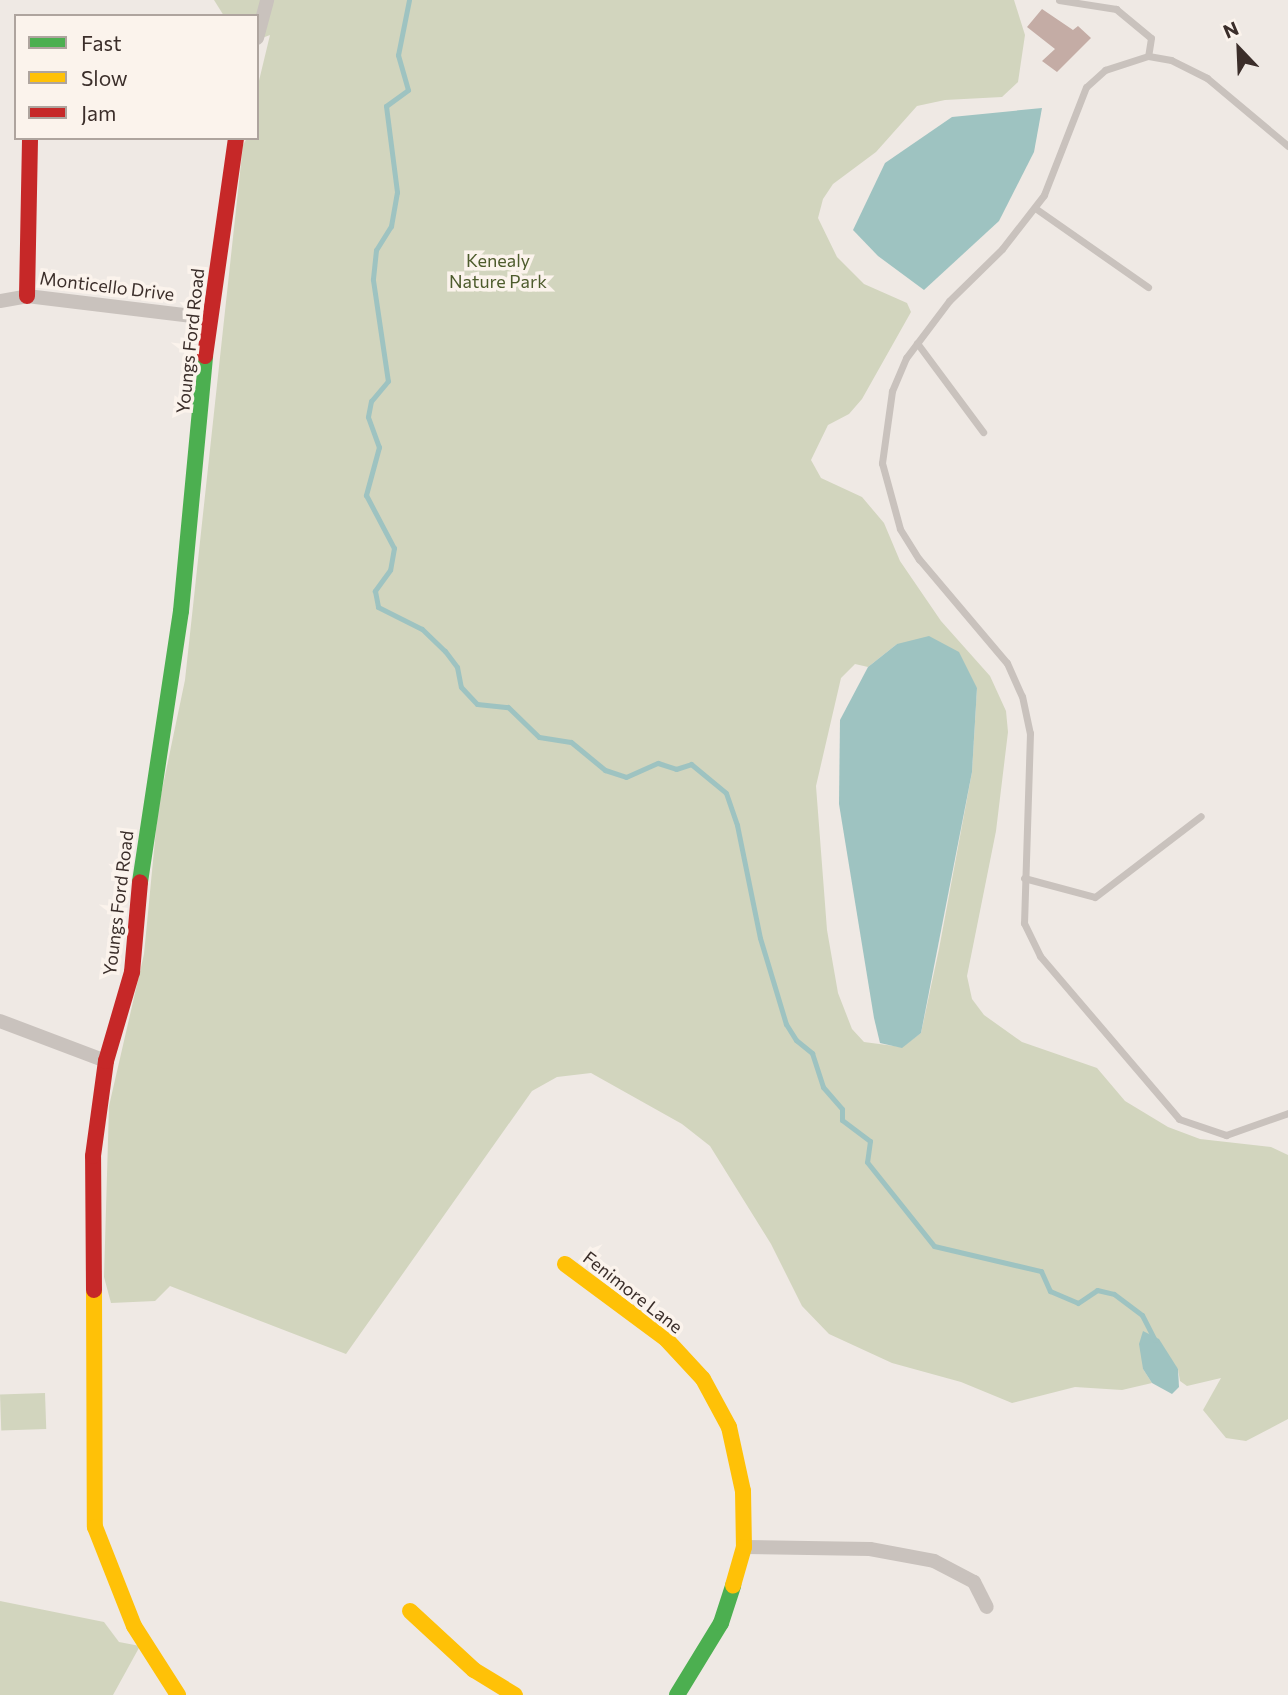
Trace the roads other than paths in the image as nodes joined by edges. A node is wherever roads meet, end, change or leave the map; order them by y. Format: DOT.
graph roads {
  1 [pos="267,0"];
  2 [pos="1059,0"];
  3 [pos="259,30"];
  4 [pos="1148,56"];
  5 [pos="30,140"];
  6 [pos="236,140"];
  7 [pos="1288,146"];
  8 [pos="1035,208"];
  9 [pos="1148,287"];
  10 [pos="27,296"];
  11 [pos="0,301"];
  12 [pos="209,318"];
  13 [pos="917,343"];
  14 [pos="983,432"];
  15 [pos="1201,816"];
  16 [pos="1024,878"];
  17 [pos="0,1021"];
  18 [pos="106,1061"];
  19 [pos="1288,1113"];
  20 [pos="565,1264"];
  21 [pos="744,1547"];
  22 [pos="986,1606"];
  23 [pos="410,1611"];
  24 [pos="178,1695"];
  25 [pos="515,1695"];
  26 [pos="677,1695"];
  1 -- 3 [label="street"];
  2 -- 4 [label="lane"];
  4 -- 7 [label="lane"];
  4 -- 8 [label="lane"];
  5 -- 10 [label="street"];
  6 -- 12 [label="street, Youngs Ford Road"];
  8 -- 9 [label="lane"];
  8 -- 13 [label="lane"];
  10 -- 11 [label="street, Monticello Drive"];
  10 -- 12 [label="street, Monticello Drive"];
  12 -- 18 [label="street, Youngs Ford Road"];
  13 -- 14 [label="lane"];
  13 -- 16 [label="lane"];
  15 -- 16 [label="lane"];
  16 -- 19 [label="lane"];
  17 -- 18 [label="street"];
  18 -- 24 [label="street, Youngs Ford Road"];
  20 -- 21 [label="street, Fenimore Lane"];
  21 -- 22 [label="street"];
  21 -- 26 [label="street, Fenimore Lane"];
  23 -- 25 [label="street"];
}
